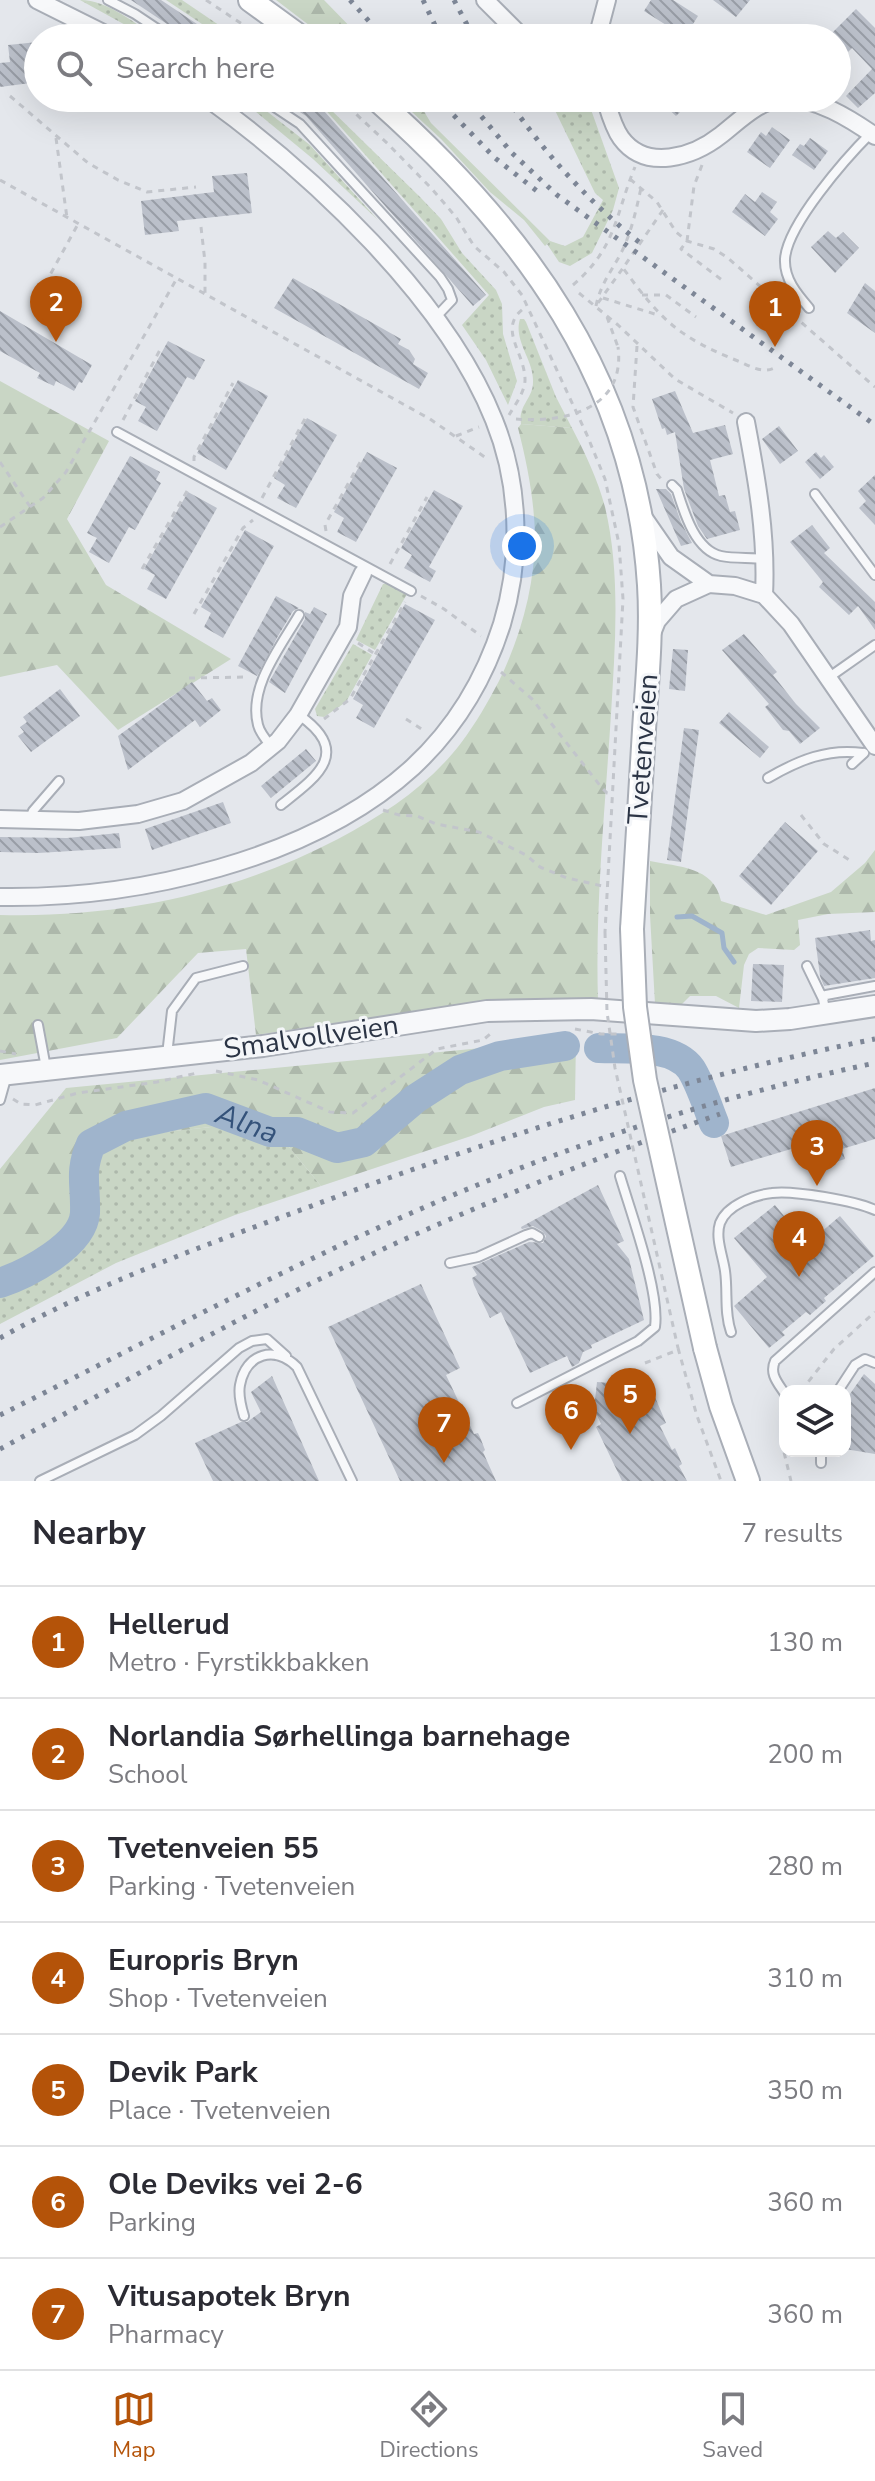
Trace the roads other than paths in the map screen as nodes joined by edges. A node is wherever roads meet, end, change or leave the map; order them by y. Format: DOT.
graph roads {
  1 [pos="37,0"];
  2 [pos="108,0"];
  3 [pos="250,0"];
  4 [pos="485,0"];
  5 [pos="607,0"];
  6 [pos="85,24"];
  7 [pos="150,24"];
  8 [pos="283,24"];
  9 [pos="509,24"];
  10 [pos="601,24"];
  11 [pos="225,112"];
  12 [pos="282,112"];
  13 [pos="390,112"];
  14 [pos="611,112"];
  15 [pos="750,112"];
  16 [pos="834,112"];
  17 [pos="874,133"];
  18 [pos="809,308"];
  19 [pos="435,318"];
  20 [pos="746,422"];
  21 [pos="117,432"];
  22 [pos="672,485"];
  23 [pos="815,494"];
  24 [pos="640,511"];
  25 [pos="766,559"];
  26 [pos="364,571"];
  27 [pos="875,575"];
  28 [pos="709,584"];
  29 [pos="411,591"];
  30 [pos="764,595"];
  31 [pos="299,615"];
  32 [pos="649,641"];
  33 [pos="875,645"];
  34 [pos="827,678"];
  35 [pos="298,715"];
  36 [pos="271,747"];
  37 [pos="871,748"];
  38 [pos="852,764"];
  39 [pos="768,778"];
  40 [pos="59,781"];
  41 [pos="281,805"];
  42 [pos="0,819"];
  43 [pos="28,821"];
  44 [pos="0,897"];
  45 [pos="243,966"];
  46 [pos="807,966"];
  47 [pos="875,986"];
  48 [pos="824,1006"];
  49 [pos="875,1006"];
  50 [pos="38,1025"];
  51 [pos="167,1056"];
  52 [pos="46,1068"];
  53 [pos="2,1085"];
  54 [pos="620,1176"];
  55 [pos="875,1210"];
  56 [pos="539,1237"];
  57 [pos="450,1263"];
  58 [pos="875,1272"];
  59 [pos="731,1332"];
  60 [pos="286,1356"];
  61 [pos="875,1363"];
  62 [pos="780,1385"];
  63 [pos="842,1385"];
  64 [pos="517,1403"];
  65 [pos="244,1416"];
  66 [pos="821,1457"];
  67 [pos="821,1463"];
  68 [pos="750,1478"];
  69 [pos="40,1481"];
  70 [pos="352,1481"];
  1 -- 6 [label="street"];
  2 -- 7 [label="lane"];
  3 -- 8 [label="main road"];
  4 -- 9 [label="street"];
  5 -- 10 [label="street"];
  11 -- 19 [label="street"];
  12 -- 19 [label="lane"];
  13 -- 24 [label="main road, Tvetenveien"];
  14 -- 15 [label="street"];
  16 -- 17 [label="street"];
  17 -- 18 [label="lane"];
  19 -- 44 [label="street"];
  20 -- 25 [label="street"];
  21 -- 26 [label="lane"];
  22 -- 25 [label="lane"];
  23 -- 27 [label="lane"];
  24 -- 28 [label="street"];
  24 -- 32 [label="main road, Tvetenveien"];
  25 -- 30 [label="street"];
  26 -- 29 [label="lane"];
  26 -- 35 [label="street"];
  28 -- 30 [label="street"];
  28 -- 32 [label="street"];
  30 -- 34 [label="street"];
  31 -- 36 [label="lane"];
  32 -- 68 [label="main road, Tvetenveien, bridge"];
  33 -- 34 [label="lane"];
  34 -- 37 [label="street"];
  35 -- 36 [label="street"];
  35 -- 41 [label="lane"];
  36 -- 43 [label="street"];
  37 -- 38 [label="lane"];
  37 -- 39 [label="lane"];
  40 -- 43 [label="lane"];
  42 -- 43 [label="street"];
  45 -- 51 [label="lane"];
  46 -- 48 [label="lane"];
  47 -- 48 [label="lane"];
  48 -- 49 [label="street, Smalvollveien"];
  48 -- 51 [label="street, Smalvollveien"];
  50 -- 52 [label="lane"];
  51 -- 52 [label="street, Smalvollveien"];
  52 -- 53 [label="street, Smalvollveien"];
  54 -- 64 [label="lane"];
  55 -- 59 [label="lane"];
  56 -- 57 [label="lane"];
  58 -- 62 [label="lane"];
  60 -- 65 [label="lane"];
  60 -- 69 [label="lane"];
  60 -- 70 [label="lane"];
  61 -- 63 [label="lane"];
  66 -- 67 [label="lane"];
}
